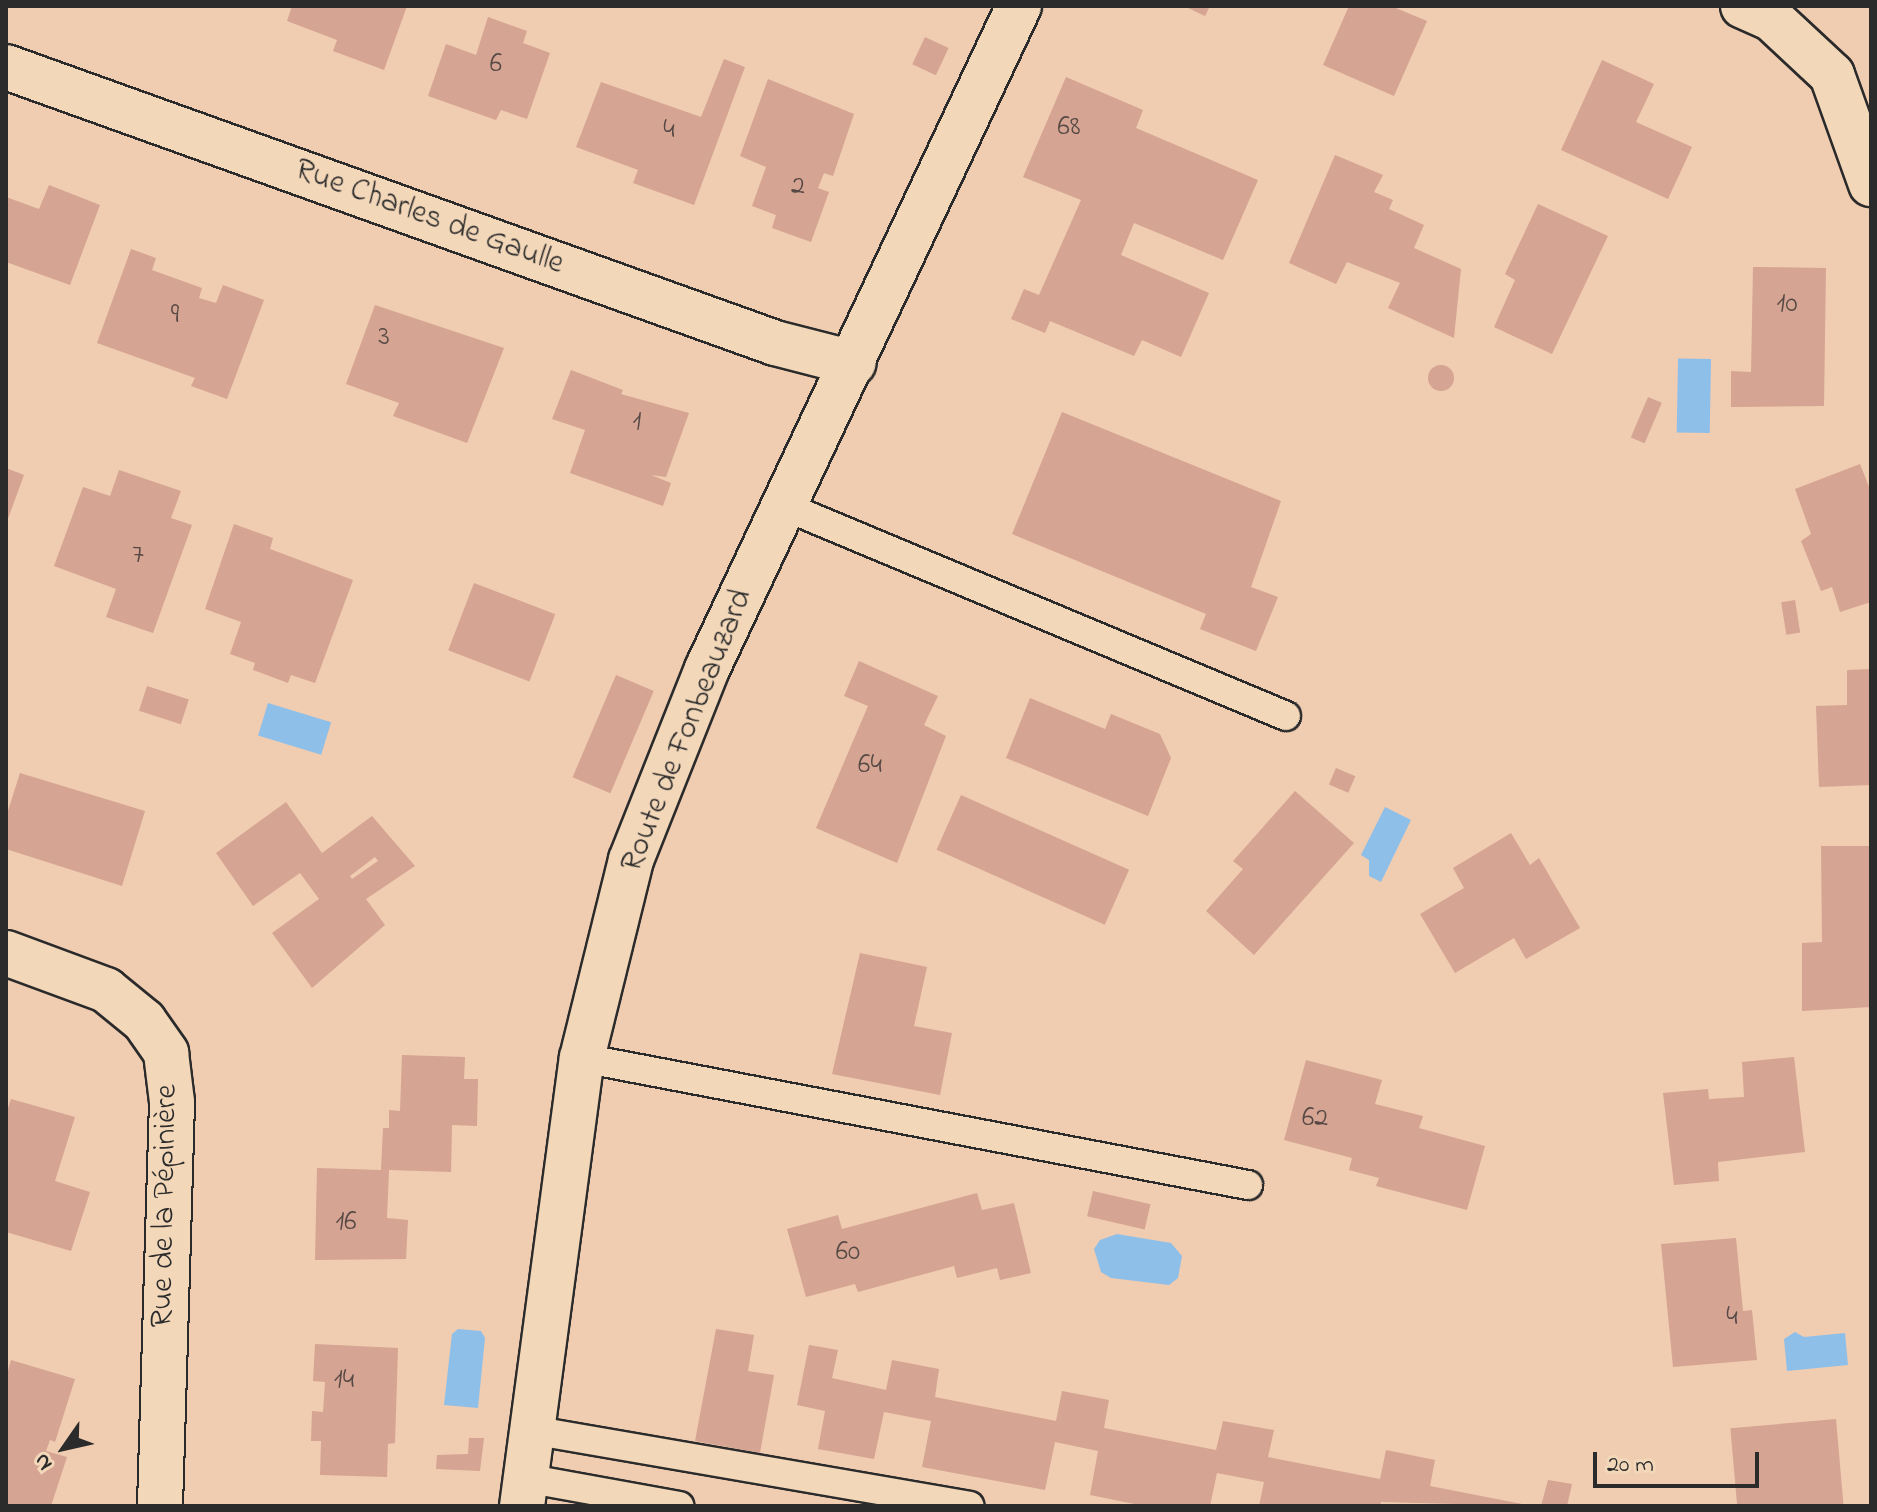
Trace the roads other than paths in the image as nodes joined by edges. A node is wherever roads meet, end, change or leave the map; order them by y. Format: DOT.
graph roads {
  1 [pos="1019,6"];
  2 [pos="1743,6"];
  3 [pos="6,67"];
  4 [pos="1871,184"];
  5 [pos="853,363"];
  6 [pos="784,506"];
  7 [pos="1286,716"];
  8 [pos="6,953"];
  9 [pos="582,1058"];
  10 [pos="1248,1185"];
  11 [pos="531,1430"];
  12 [pos="523,1492"];
  13 [pos="160,1506"];
  14 [pos="679,1506"];
  15 [pos="969,1506"];
  1 -- 5 [label="street, Route de Fonbeauzard"];
  2 -- 4 [label="street"];
  3 -- 5 [label="street, Rue Charles de Gaulle"];
  5 -- 6 [label="street, Route de Fonbeauzard"];
  6 -- 7 [label="lane"];
  6 -- 9 [label="street, Route de Fonbeauzard"];
  8 -- 13 [label="street, Rue de la Pépinière"];
  9 -- 10 [label="lane"];
  9 -- 11 [label="street, Route de Fonbeauzard"];
  11 -- 12 [label="street, Route de Fonbeauzard"];
  11 -- 15 [label="lane"];
  12 -- 14 [label="lane"];
}
